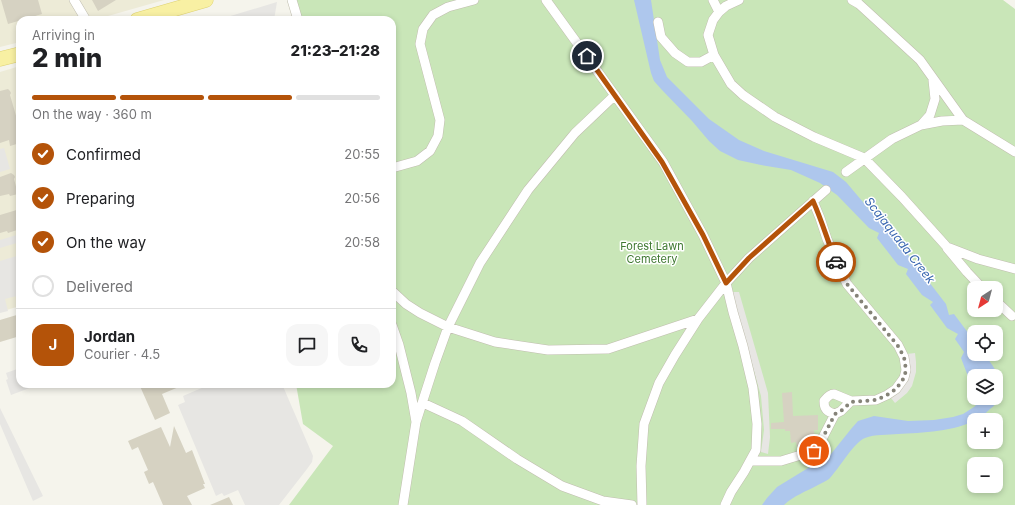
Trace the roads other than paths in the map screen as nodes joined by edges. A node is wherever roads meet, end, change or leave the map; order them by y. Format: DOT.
graph roads {
  1 [pos="74,0"];
  2 [pos="206,0"];
  3 [pos="292,0"];
  4 [pos="474,0"];
  5 [pos="546,0"];
  6 [pos="712,0"];
  7 [pos="738,0"];
  8 [pos="852,0"];
  9 [pos="719,12"];
  10 [pos="84,16"];
  11 [pos="151,16"];
  12 [pos="297,16"];
  13 [pos="658,22"];
  14 [pos="16,55"];
  15 [pos="714,55"];
  16 [pos="0,59"];
  17 [pos="933,79"];
  18 [pos="615,95"];
  19 [pos="963,120"];
  20 [pos="921,125"];
  21 [pos="1015,152"];
  22 [pos="864,158"];
  23 [pos="396,167"];
  24 [pos="846,172"];
  25 [pos="826,190"];
  26 [pos="813,201"];
  27 [pos="946,247"];
  28 [pos="1015,269"];
  29 [pos="975,281"];
  30 [pos="726,283"];
  31 [pos="396,295"];
  32 [pos="1003,308"];
  33 [pos="1012,316"];
  34 [pos="698,319"];
  35 [pos="448,327"];
  36 [pos="396,339"];
  37 [pos="851,402"];
  38 [pos="423,403"];
  39 [pos="835,414"];
  40 [pos="416,422"];
  41 [pos="750,461"];
  42 [pos="403,505"];
  43 [pos="632,505"];
  44 [pos="642,505"];
  45 [pos="725,505"];
  1 -- 10 [label="street"];
  2 -- 11 [label="main road"];
  3 -- 12 [label="street"];
  4 -- 23 [label="street"];
  5 -- 18 [label="street"];
  6 -- 9 [label="street"];
  7 -- 9 [label="street"];
  8 -- 17 [label="street"];
  9 -- 15 [label="street"];
  13 -- 15 [label="street"];
  14 -- 16 [label="main road"];
  15 -- 22 [label="street"];
  17 -- 19 [label="street"];
  17 -- 20 [label="street"];
  18 -- 30 [label="street"];
  18 -- 35 [label="street"];
  19 -- 20 [label="street"];
  19 -- 21 [label="street"];
  20 -- 22 [label="street"];
  22 -- 24 [label="street"];
  22 -- 27 [label="street"];
  25 -- 26 [label="street"];
  26 -- 30 [label="street"];
  26 -- 37 [label="street"];
  27 -- 28 [label="street"];
  27 -- 29 [label="street"];
  30 -- 34 [label="street"];
  30 -- 41 [label="street"];
  31 -- 35 [label="street"];
  32 -- 33 [label="street"];
  34 -- 35 [label="street"];
  34 -- 44 [label="street"];
  35 -- 38 [label="street"];
  36 -- 40 [label="street"];
  37 -- 39 [label="street"];
  37 -- 39 [label="street"];
  38 -- 40 [label="street"];
  38 -- 43 [label="street"];
  39 -- 41 [label="street"];
  40 -- 42 [label="street"];
  41 -- 45 [label="street"];
}
